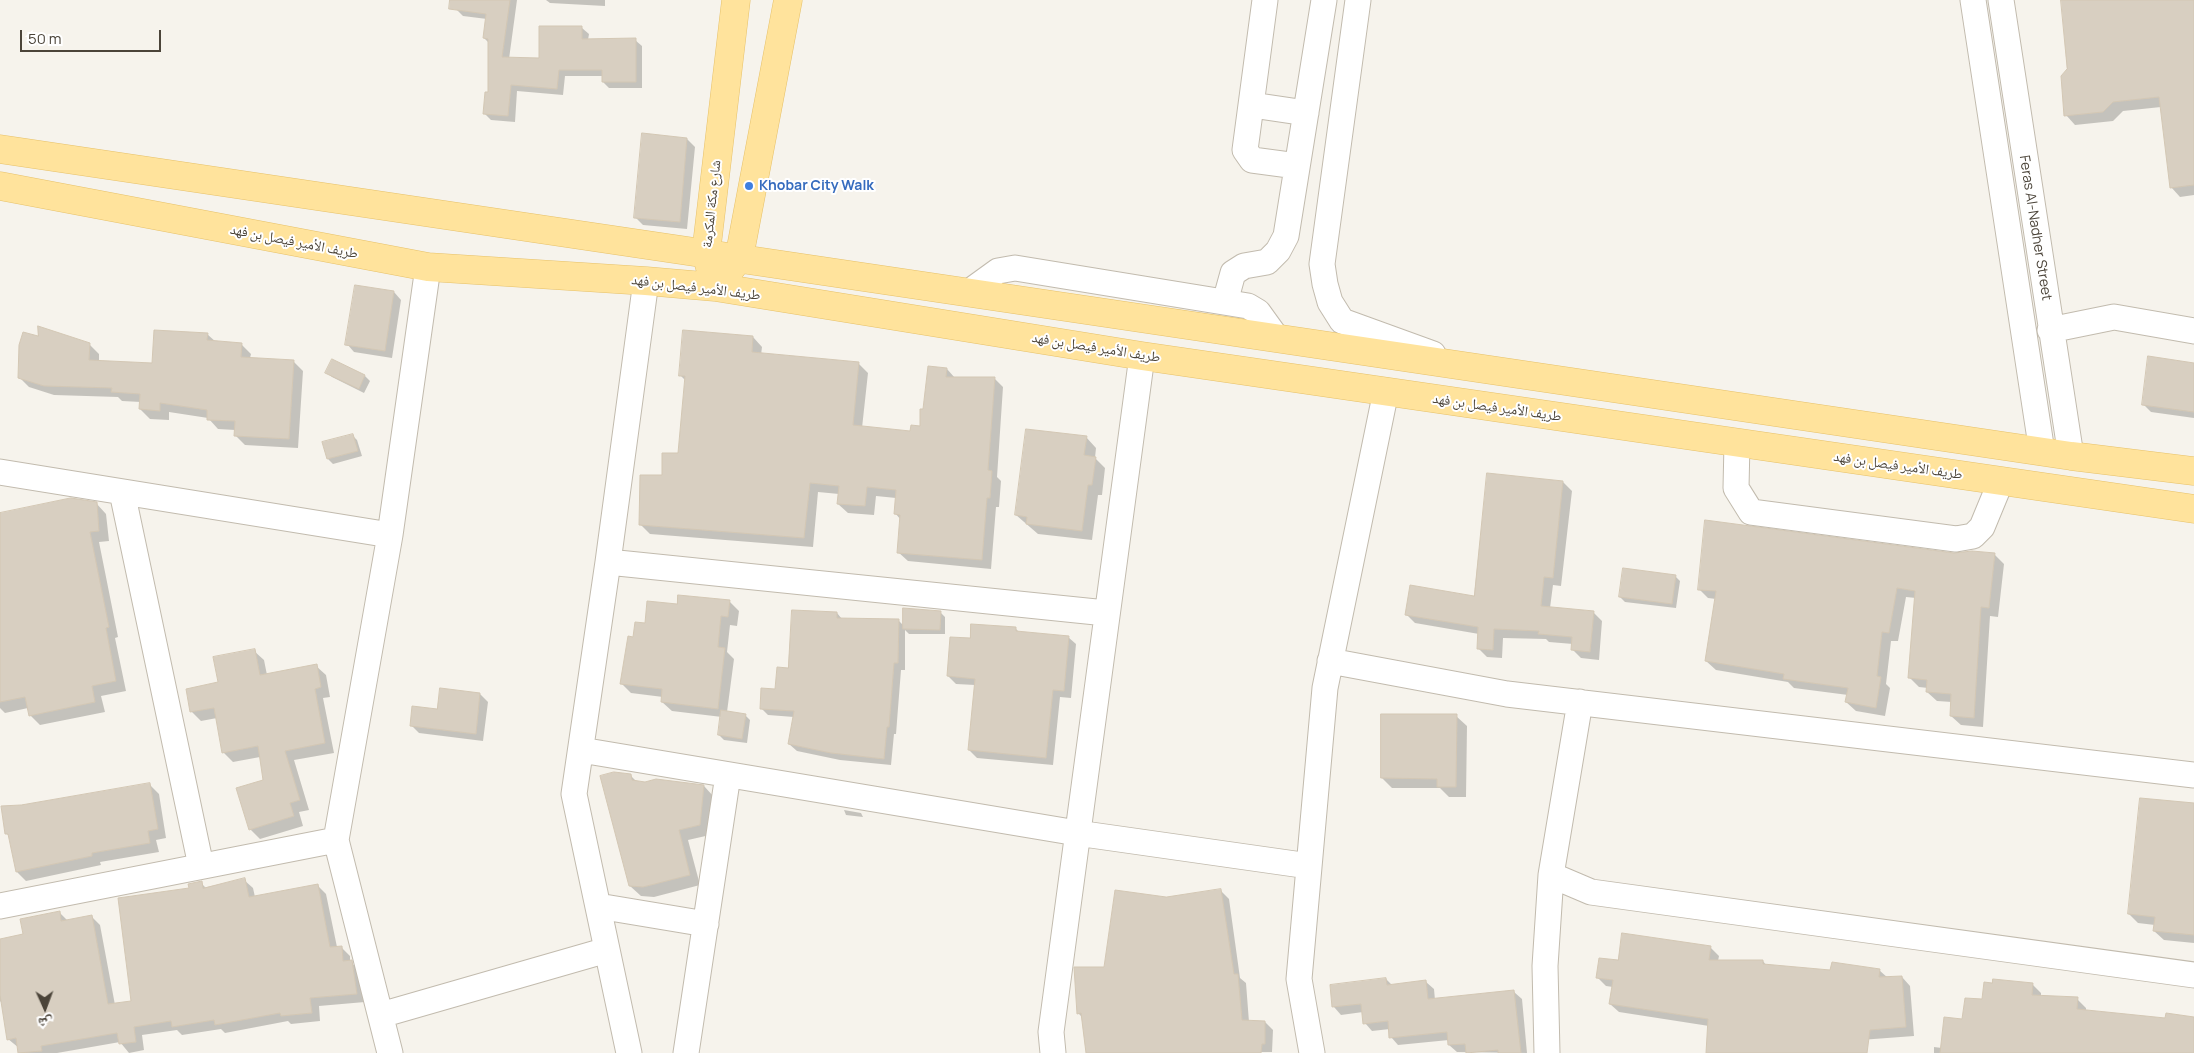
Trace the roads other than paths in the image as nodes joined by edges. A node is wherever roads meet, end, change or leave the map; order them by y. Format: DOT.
graph roads {
  1 [pos="736,0"];
  2 [pos="788,0"];
  3 [pos="1265,0"];
  4 [pos="1324,0"];
  5 [pos="1358,0"];
  6 [pos="1973,0"];
  7 [pos="2000,0"];
  8 [pos="1252,105"];
  9 [pos="1306,113"];
  10 [pos="0,149"];
  11 [pos="1297,166"];
  12 [pos="0,186"];
  13 [pos="706,253"];
  14 [pos="740,258"];
  15 [pos="428,267"];
  16 [pos="646,281"];
  17 [pos="715,288"];
  18 [pos="969,292"];
  19 [pos="1225,302"];
  20 [pos="2050,330"];
  21 [pos="2194,331"];
  22 [pos="1276,337"];
  23 [pos="1142,356"];
  24 [pos="1463,365"];
  25 [pos="1386,392"];
  26 [pos="1737,443"];
  27 [pos="2042,452"];
  28 [pos="2071,456"];
  29 [pos="2194,471"];
  30 [pos="0,472"];
  31 [pos="2001,481"];
  32 [pos="122,492"];
  33 [pos="2194,509"];
  34 [pos="390,535"];
  35 [pos="608,562"];
  36 [pos="1106,613"];
  37 [pos="1330,661"];
  38 [pos="1580,702"];
  39 [pos="581,750"];
  40 [pos="728,775"];
  41 [pos="2194,775"];
  42 [pos="1077,833"];
  43 [pos="336,840"];
  44 [pos="201,866"];
  45 [pos="1309,866"];
  46 [pos="1551,874"];
  47 [pos="0,906"];
  48 [pos="598,906"];
  49 [pos="706,924"];
  50 [pos="607,950"];
  51 [pos="2194,975"];
  52 [pos="380,1015"];
  53 [pos="390,1053"];
  54 [pos="629,1053"];
  55 [pos="686,1053"];
  56 [pos="1054,1053"];
  57 [pos="1312,1053"];
  58 [pos="1547,1053"];
  1 -- 13 [label="main road, شارع مكة المكرمة"];
  2 -- 14 [label="main road"];
  3 -- 8 [label="street"];
  4 -- 9 [label="street"];
  5 -- 24 [label="street"];
  6 -- 27 [label="street, Feras Al-Nadher Street"];
  7 -- 20 [label="street, Feras Al-Nadher Street"];
  8 -- 9 [label="street"];
  8 -- 11 [label="street"];
  9 -- 11 [label="street"];
  10 -- 13 [label="main road"];
  11 -- 19 [label="street"];
  12 -- 15 [label="main road, طريف الأمير فيصل بن فهد"];
  13 -- 14 [label="main road"];
  13 -- 17 [label="main road, شارع مكة المكرمة"];
  14 -- 17 [label="main road"];
  14 -- 18 [label="main road"];
  15 -- 16 [label="main road, طريف الأمير فيصل بن فهد"];
  15 -- 34 [label="street"];
  16 -- 17 [label="main road, طريف الأمير فيصل بن فهد"];
  16 -- 35 [label="street"];
  17 -- 23 [label="main road, طريف الأمير فيصل بن فهد"];
  18 -- 19 [label="street"];
  18 -- 22 [label="main road"];
  19 -- 22 [label="street"];
  20 -- 21 [label="street"];
  20 -- 28 [label="street, Feras Al-Nadher Street"];
  22 -- 24 [label="main road"];
  23 -- 25 [label="main road, طريف الأمير فيصل بن فهد"];
  23 -- 36 [label="street"];
  24 -- 27 [label="main road"];
  25 -- 26 [label="main road, طريف الأمير فيصل بن فهد"];
  25 -- 37 [label="street"];
  26 -- 31 [label="main road, طريف الأمير فيصل بن فهد"];
  26 -- 31 [label="street"];
  27 -- 28 [label="main road"];
  28 -- 29 [label="main road"];
  30 -- 32 [label="street"];
  31 -- 33 [label="main road, طريف الأمير فيصل بن فهد"];
  32 -- 34 [label="street"];
  32 -- 44 [label="street"];
  34 -- 43 [label="street"];
  35 -- 36 [label="street"];
  35 -- 39 [label="street"];
  36 -- 42 [label="street"];
  37 -- 38 [label="street"];
  37 -- 45 [label="street"];
  38 -- 41 [label="street"];
  38 -- 46 [label="street"];
  39 -- 40 [label="street"];
  39 -- 48 [label="street"];
  40 -- 42 [label="street"];
  40 -- 49 [label="street"];
  42 -- 45 [label="street"];
  42 -- 56 [label="street"];
  43 -- 44 [label="street"];
  43 -- 52 [label="street"];
  44 -- 47 [label="street"];
  45 -- 57 [label="street"];
  46 -- 51 [label="street"];
  46 -- 58 [label="street"];
  48 -- 49 [label="street"];
  48 -- 50 [label="street"];
  49 -- 55 [label="street"];
  50 -- 52 [label="street"];
  50 -- 54 [label="street"];
  52 -- 53 [label="street"];
}
